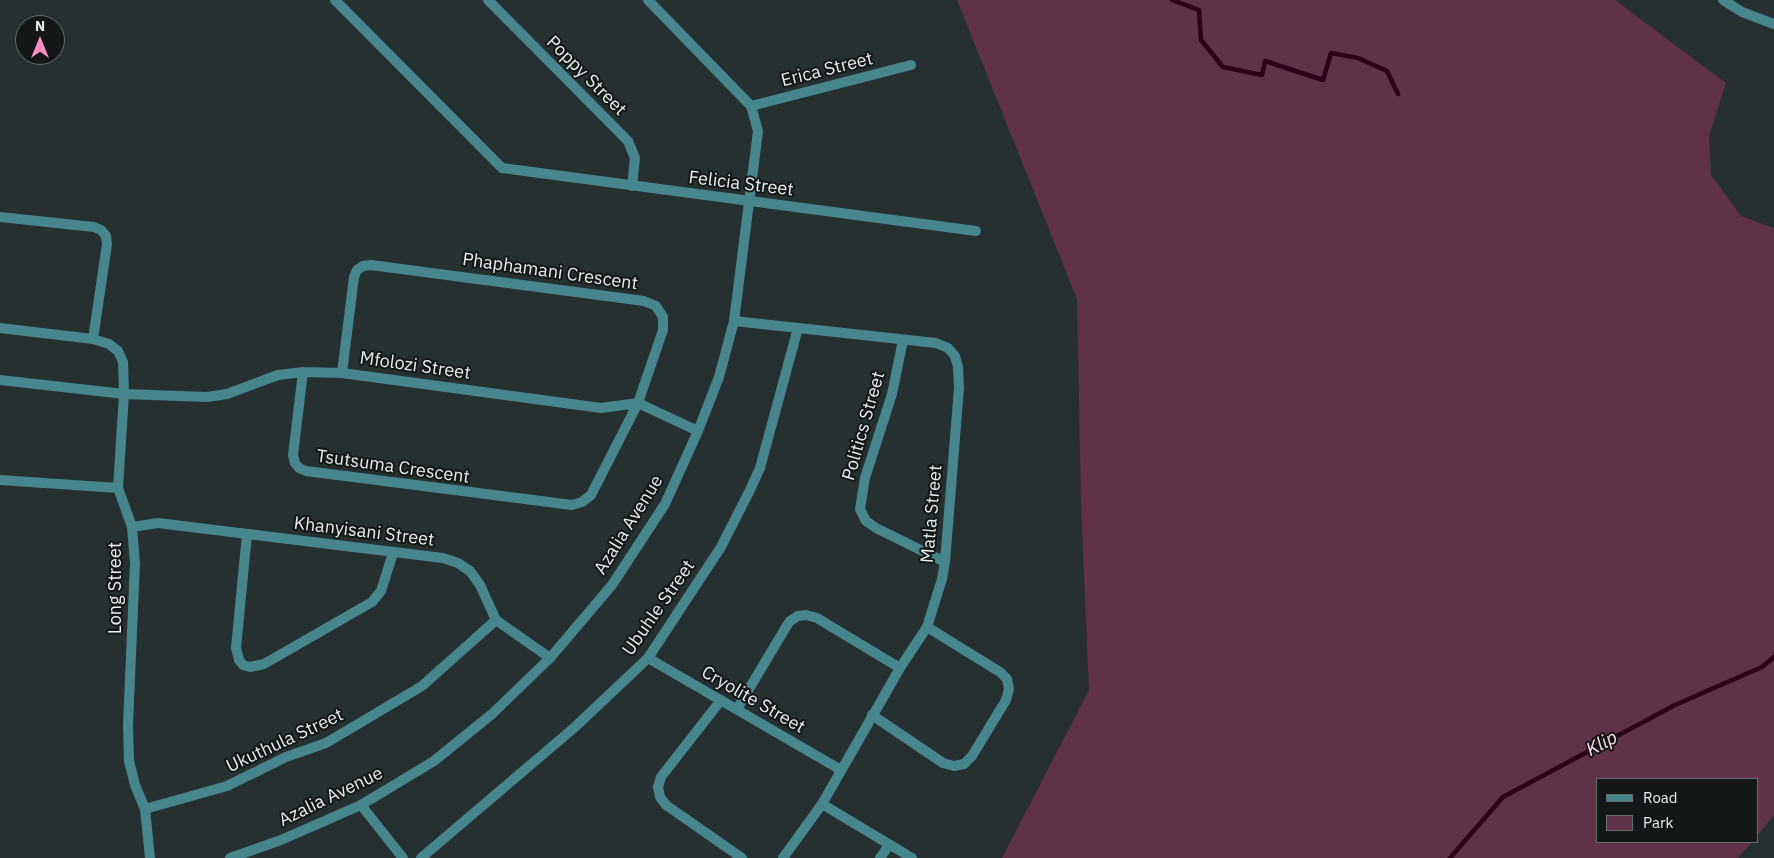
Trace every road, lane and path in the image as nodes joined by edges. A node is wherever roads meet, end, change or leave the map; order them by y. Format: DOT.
graph roads {
  1 [pos="335,0"];
  2 [pos="488,0"];
  3 [pos="648,0"];
  4 [pos="1723,0"];
  5 [pos="1774,24"];
  6 [pos="911,65"];
  7 [pos="751,106"];
  8 [pos="632,186"];
  9 [pos="750,202"];
  10 [pos="0,216"];
  11 [pos="976,231"];
  12 [pos="734,320"];
  13 [pos="0,328"];
  14 [pos="798,328"];
  15 [pos="93,340"];
  16 [pos="903,340"];
  17 [pos="303,372"];
  18 [pos="342,372"];
  19 [pos="0,380"];
  20 [pos="124,394"];
  21 [pos="638,403"];
  22 [pos="698,431"];
  23 [pos="0,480"];
  24 [pos="118,488"];
  25 [pos="582,502"];
  26 [pos="132,527"];
  27 [pos="247,534"];
  28 [pos="393,553"];
  29 [pos="945,562"];
  30 [pos="496,620"];
  31 [pos="928,627"];
  32 [pos="550,658"];
  33 [pos="648,658"];
  34 [pos="900,668"];
  35 [pos="721,700"];
  36 [pos="737,710"];
  37 [pos="872,716"];
  38 [pos="842,770"];
  39 [pos="822,804"];
  40 [pos="361,805"];
  41 [pos="145,808"];
  42 [pos="889,846"];
  43 [pos="150,858"];
  44 [pos="230,858"];
  45 [pos="403,858"];
  46 [pos="421,858"];
  47 [pos="742,858"];
  48 [pos="783,858"];
  49 [pos="880,858"];
  50 [pos="912,858"];
  1 -- 8 [label="street, Felicia Street"];
  2 -- 8 [label="street, Poppy Street"];
  3 -- 7 [label="street, Azalia Avenue"];
  4 -- 5 [label="street"];
  6 -- 7 [label="street, Erica Street"];
  7 -- 9 [label="street, Azalia Avenue"];
  8 -- 9 [label="street, Felicia Street"];
  9 -- 11 [label="street, Felicia Street"];
  9 -- 12 [label="street, Azalia Avenue"];
  10 -- 15 [label="street"];
  12 -- 14 [label="street, Matla Street"];
  12 -- 22 [label="street, Azalia Avenue"];
  13 -- 15 [label="street, Long Street"];
  14 -- 16 [label="street, Matla Street"];
  14 -- 33 [label="street, Ubuhle Street"];
  15 -- 20 [label="street, Long Street"];
  16 -- 29 [label="street, Matla Street"];
  16 -- 29 [label="street, Politics Street"];
  17 -- 18 [label="street, Mfolozi Street"];
  17 -- 20 [label="street, Mfolozi Street"];
  17 -- 25 [label="street, Tsutsuma Crescent"];
  18 -- 21 [label="street, Mfolozi Street"];
  18 -- 21 [label="street, Phaphamani Crescent"];
  19 -- 20 [label="street, Mfolozi Street"];
  20 -- 24 [label="street, Long Street"];
  21 -- 22 [label="street"];
  21 -- 25 [label="street, Phaphamani Crescent"];
  22 -- 32 [label="street, Azalia Avenue"];
  23 -- 24 [label="street"];
  24 -- 26 [label="street, Long Street"];
  26 -- 27 [label="street, Khanyisani Street"];
  26 -- 41 [label="street, Long Street"];
  27 -- 28 [label="street, Khanyisani Street"];
  27 -- 28 [label="street"];
  28 -- 30 [label="street, Khanyisani Street"];
  29 -- 31 [label="street, Matla Street"];
  30 -- 32 [label="street"];
  30 -- 41 [label="street, Ukuthula Street"];
  31 -- 34 [label="street, Matla Street"];
  31 -- 37 [label="street"];
  32 -- 40 [label="street, Azalia Avenue"];
  33 -- 35 [label="street, Cryolite Street"];
  33 -- 46 [label="street, Ubuhle Street"];
  34 -- 36 [label="street"];
  34 -- 37 [label="street, Matla Street"];
  35 -- 36 [label="street, Cryolite Street"];
  35 -- 47 [label="street"];
  36 -- 38 [label="street, Cryolite Street"];
  37 -- 38 [label="street, Matla Street"];
  38 -- 39 [label="street, Matla Street"];
  39 -- 42 [label="street"];
  39 -- 48 [label="street, Matla Street"];
  40 -- 44 [label="street, Azalia Avenue"];
  40 -- 45 [label="street"];
  41 -- 43 [label="street, Long Street"];
  42 -- 49 [label="street"];
  42 -- 50 [label="street"];
}
